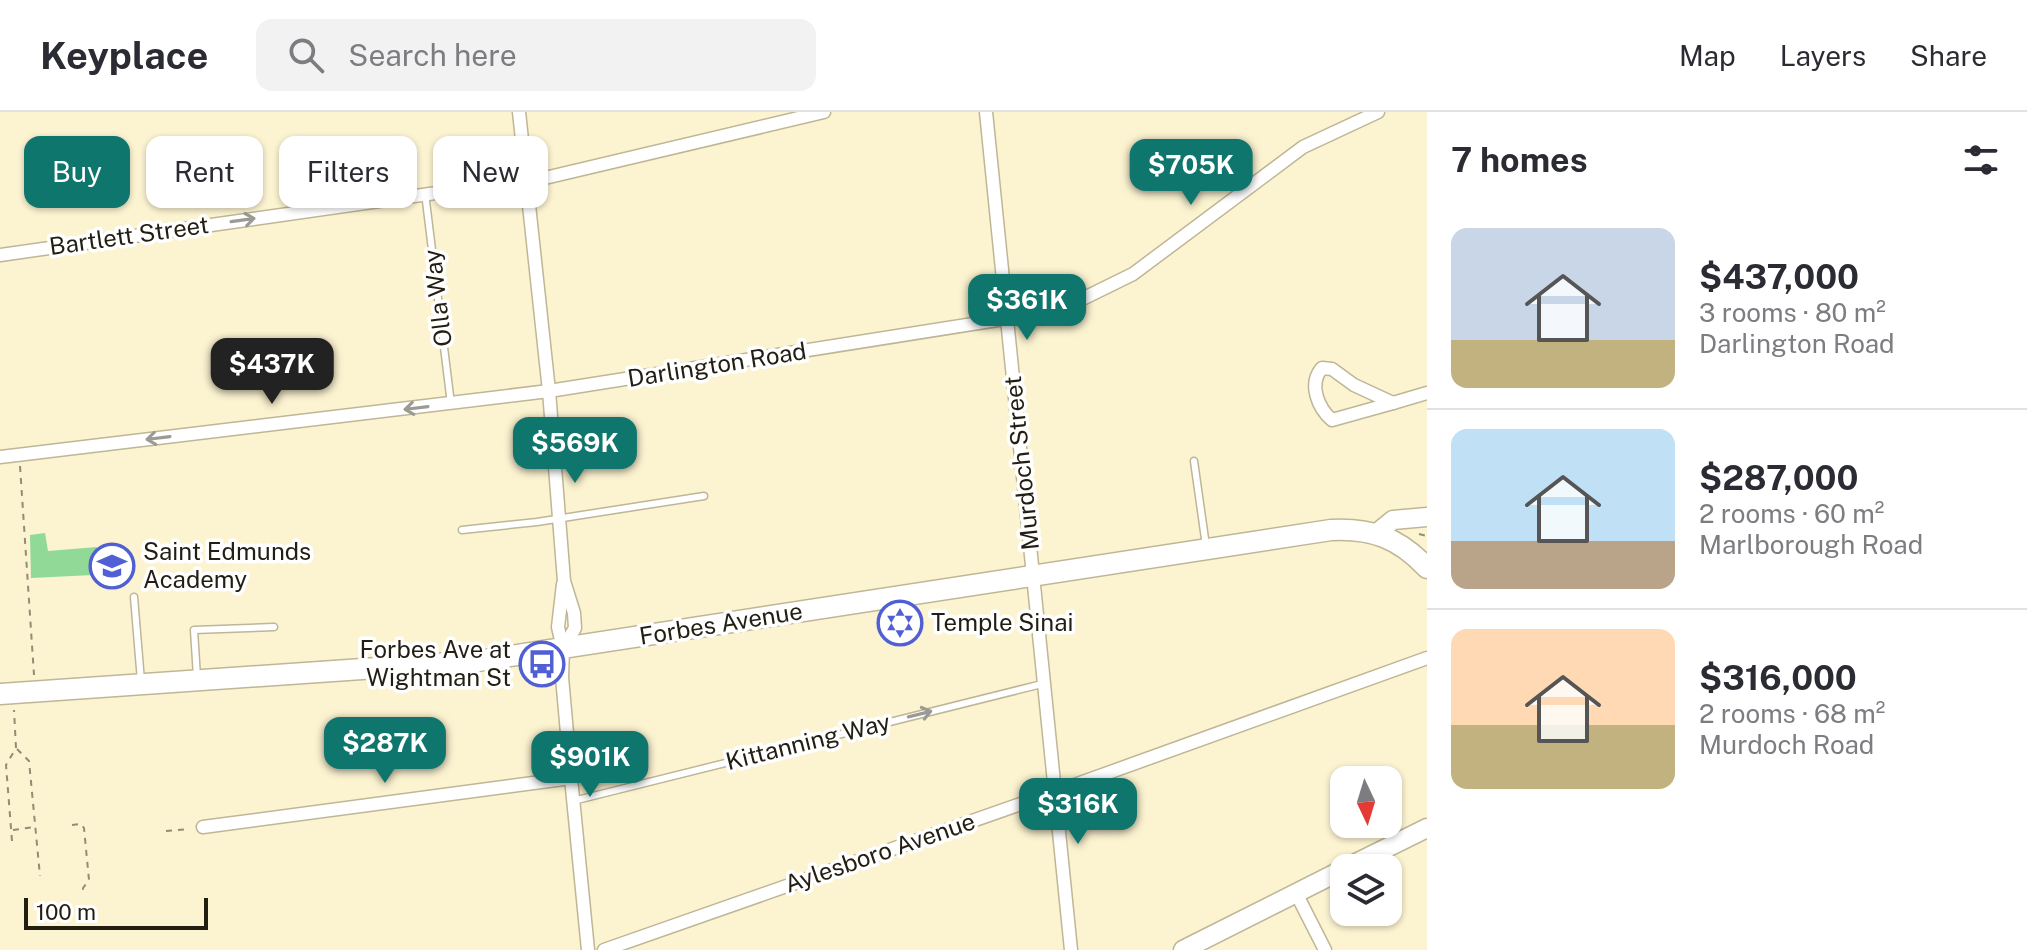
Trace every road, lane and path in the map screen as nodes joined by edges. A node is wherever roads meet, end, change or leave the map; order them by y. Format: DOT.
graph roads {
  1 [pos="519,112"];
  2 [pos="824,112"];
  3 [pos="986,112"];
  4 [pos="1378,112"];
  5 [pos="521,136"];
  6 [pos="548,176"];
  7 [pos="433,192"];
  8 [pos="425,193"];
  9 [pos="529,208"];
  10 [pos="0,255"];
  11 [pos="1007,318"];
  12 [pos="549,391"];
  13 [pos="1427,393"];
  14 [pos="1393,403"];
  15 [pos="451,404"];
  16 [pos="19,454"];
  17 [pos="0,457"];
  18 [pos="1194,461"];
  19 [pos="704,496"];
  20 [pos="1427,517"];
  21 [pos="560,518"];
  22 [pos="462,530"];
  23 [pos="1377,533"];
  24 [pos="1206,549"];
  25 [pos="1427,568"];
  26 [pos="1034,576"];
  27 [pos="134,597"];
  28 [pos="274,627"];
  29 [pos="563,649"];
  30 [pos="1427,658"];
  31 [pos="198,681"];
  32 [pos="1044,683"];
  33 [pos="141,685"];
  34 [pos="35,692"];
  35 [pos="6,694"];
  36 [pos="16,748"];
  37 [pos="571,778"];
  38 [pos="1055,792"];
  39 [pos="573,801"];
  40 [pos="72,825"];
  41 [pos="36,827"];
  42 [pos="203,827"];
  43 [pos="1427,828"];
  44 [pos="12,830"];
  45 [pos="166,831"];
  46 [pos="12,841"];
  47 [pos="1374,854"];
  48 [pos="40,876"];
  49 [pos="1330,876"];
  50 [pos="1296,893"];
  51 [pos="83,894"];
  52 [pos="588,950"];
  53 [pos="604,950"];
  54 [pos="1071,950"];
  55 [pos="1183,950"];
  56 [pos="1325,950"];
  1 -- 5 [label="street"];
  2 -- 6 [label="street, Bartlett Street"];
  3 -- 11 [label="street, Murdoch Street"];
  4 -- 11 [label="street, Darlington Road"];
  7 -- 8 [label="street, Bartlett Street"];
  10 -- 8 [label="street, Bartlett Street, one-way"];
  8 -- 15 [label="lane, Olla Way"];
  9 -- 12 [label="street"];
  11 -- 12 [label="street, Darlington Road"];
  11 -- 26 [label="street, Murdoch Street"];
  12 -- 15 [label="street, Darlington Road"];
  12 -- 21 [label="street"];
  13 -- 14 [label="street"];
  14 -- 14 [label="street"];
  15 -- 16 [label="street, Darlington Road, one-way"];
  16 -- 17 [label="street, Darlington Road"];
  16 -- 34 [label="path"];
  18 -- 24 [label="lane"];
  19 -- 21 [label="lane"];
  20 -- 23 [label="street"];
  21 -- 22 [label="lane"];
  21 -- 29 [label="street"];
  23 -- 24 [label="main road, Forbes Avenue"];
  23 -- 25 [label="main road, Forbes Avenue"];
  24 -- 26 [label="main road, Forbes Avenue"];
  26 -- 29 [label="main road, Forbes Avenue"];
  26 -- 32 [label="street, Murdoch Street"];
  27 -- 33 [label="lane"];
  28 -- 31 [label="lane"];
  29 -- 31 [label="main road, Forbes Avenue"];
  29 -- 37 [label="street"];
  30 -- 38 [label="street, Aylesboro Avenue"];
  31 -- 33 [label="main road, Forbes Avenue"];
  32 -- 38 [label="street, Murdoch Street"];
  39 -- 32 [label="lane, Kittanning Way, one-way"];
  33 -- 34 [label="main road, Forbes Avenue"];
  34 -- 35 [label="main road, Forbes Avenue"];
  35 -- 36 [label="path"];
  36 -- 41 [label="path"];
  36 -- 44 [label="path"];
  37 -- 39 [label="street"];
  37 -- 42 [label="street"];
  38 -- 53 [label="street, Aylesboro Avenue"];
  38 -- 54 [label="street, Murdoch Street"];
  39 -- 52 [label="street"];
  40 -- 51 [label="path"];
  41 -- 44 [label="path"];
  41 -- 48 [label="path"];
  42 -- 45 [label="path"];
  43 -- 47 [label="street"];
  44 -- 46 [label="path"];
  49 -- 50 [label="street"];
  50 -- 55 [label="street"];
  50 -- 56 [label="street"];
}
